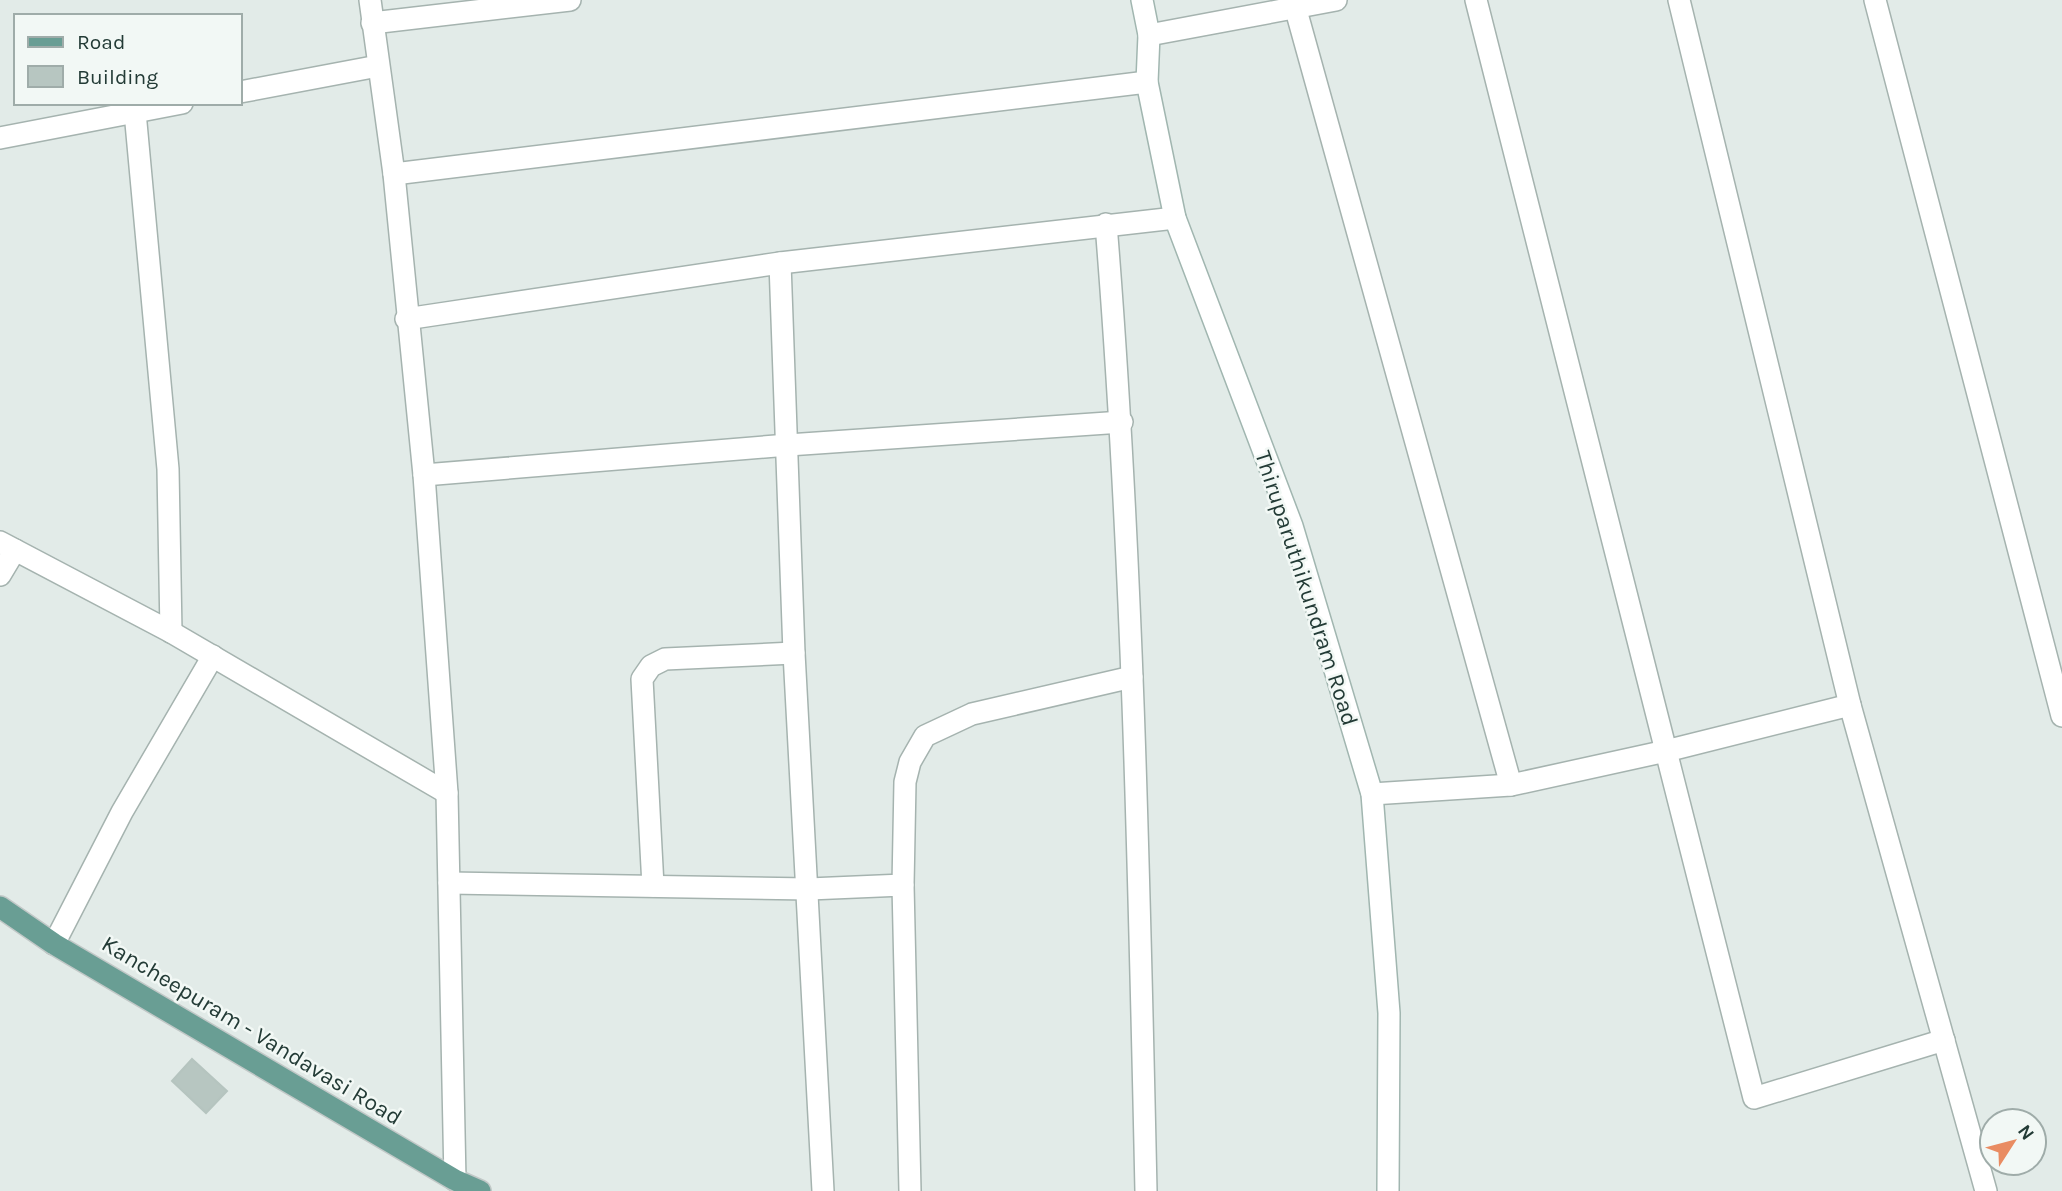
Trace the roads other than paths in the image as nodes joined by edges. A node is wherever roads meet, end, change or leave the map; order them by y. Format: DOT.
graph roads {
  1 [pos="370,0"];
  2 [pos="570,0"];
  3 [pos="1142,0"];
  4 [pos="1336,0"];
  5 [pos="1476,0"];
  6 [pos="1679,0"];
  7 [pos="1875,0"];
  8 [pos="1296,10"];
  9 [pos="372,23"];
  10 [pos="1149,35"];
  11 [pos="378,66"];
  12 [pos="1146,82"];
  13 [pos="242,92"];
  14 [pos="172,105"];
  15 [pos="135,112"];
  16 [pos="0,138"];
  17 [pos="394,174"];
  18 [pos="1175,218"];
  19 [pos="1106,224"];
  20 [pos="780,263"];
  21 [pos="406,319"];
  22 [pos="1122,422"];
  23 [pos="788,445"];
  24 [pos="424,475"];
  25 [pos="8,546"];
  26 [pos="0,575"];
  27 [pos="171,632"];
  28 [pos="794,653"];
  29 [pos="213,656"];
  30 [pos="1132,677"];
  31 [pos="1850,705"];
  32 [pos="2062,716"];
  33 [pos="1665,751"];
  34 [pos="1511,785"];
  35 [pos="447,793"];
  36 [pos="1372,794"];
  37 [pos="449,883"];
  38 [pos="653,886"];
  39 [pos="903,886"];
  40 [pos="809,889"];
  41 [pos="0,907"];
  42 [pos="54,944"];
  43 [pos="1944,1040"];
  44 [pos="455,1180"];
  45 [pos="480,1191"];
  46 [pos="823,1191"];
  47 [pos="910,1191"];
  48 [pos="1146,1191"];
  49 [pos="1388,1191"];
  50 [pos="1986,1191"];
  1 -- 9 [label="street"];
  2 -- 9 [label="street"];
  3 -- 10 [label="street, Thiruparuthikundram Road"];
  4 -- 8 [label="street"];
  5 -- 33 [label="street"];
  6 -- 31 [label="street"];
  7 -- 32 [label="street"];
  8 -- 10 [label="street"];
  8 -- 34 [label="street"];
  9 -- 11 [label="street"];
  10 -- 12 [label="street, Thiruparuthikundram Road"];
  11 -- 13 [label="street"];
  11 -- 17 [label="street"];
  12 -- 17 [label="street"];
  12 -- 18 [label="street, Thiruparuthikundram Road"];
  14 -- 15 [label="street"];
  15 -- 16 [label="street"];
  15 -- 27 [label="street"];
  17 -- 21 [label="street"];
  18 -- 19 [label="street"];
  18 -- 36 [label="street, Thiruparuthikundram Road"];
  19 -- 20 [label="street"];
  19 -- 22 [label="street"];
  20 -- 21 [label="street"];
  20 -- 23 [label="street"];
  21 -- 24 [label="street"];
  22 -- 23 [label="street"];
  22 -- 30 [label="street"];
  23 -- 24 [label="street"];
  23 -- 28 [label="street"];
  24 -- 35 [label="street"];
  25 -- 26 [label="street"];
  25 -- 27 [label="street"];
  27 -- 29 [label="street"];
  28 -- 38 [label="street"];
  28 -- 40 [label="street"];
  29 -- 35 [label="street"];
  29 -- 42 [label="street"];
  30 -- 39 [label="street"];
  30 -- 48 [label="street"];
  31 -- 33 [label="street"];
  31 -- 43 [label="street"];
  33 -- 34 [label="street"];
  33 -- 43 [label="street"];
  34 -- 36 [label="street"];
  35 -- 37 [label="street"];
  36 -- 49 [label="street, Thiruparuthikundram Road"];
  37 -- 38 [label="street"];
  37 -- 44 [label="street"];
  38 -- 40 [label="street"];
  39 -- 40 [label="street"];
  39 -- 47 [label="street"];
  40 -- 46 [label="street"];
  41 -- 42 [label="main road, Kancheepuram - Vandavasi Road"];
  42 -- 44 [label="main road, Kancheepuram - Vandavasi Road"];
  43 -- 50 [label="street"];
  44 -- 45 [label="main road, Kancheepuram - Vandavasi Road"];
}
